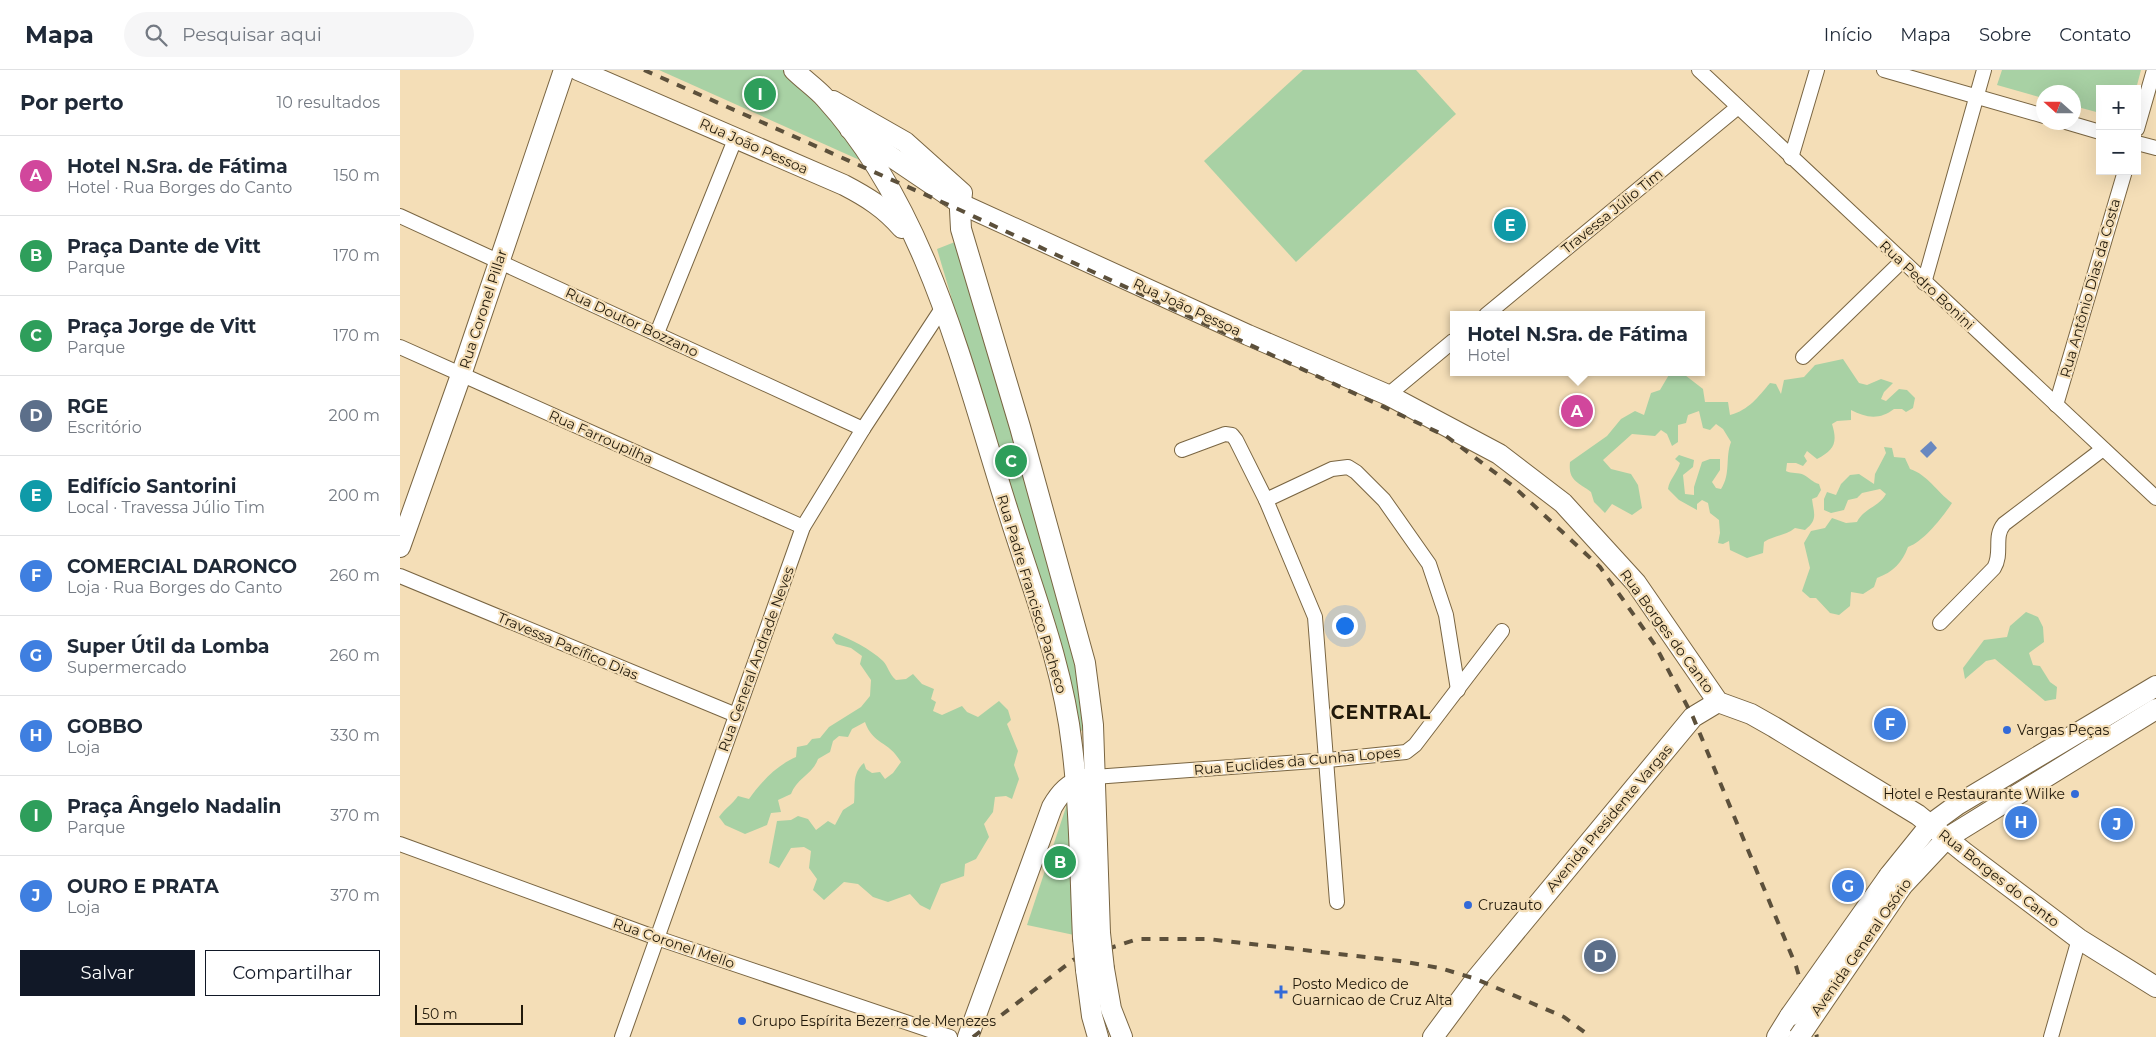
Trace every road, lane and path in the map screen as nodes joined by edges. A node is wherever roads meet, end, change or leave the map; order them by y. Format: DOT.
graph roads {
  1 [pos="564,70"];
  2 [pos="578,70"];
  3 [pos="794,70"];
  4 [pos="1699,70"];
  5 [pos="1817,70"];
  6 [pos="1884,70"];
  7 [pos="1984,70"];
  8 [pos="2154,70"];
  9 [pos="824,97"];
  10 [pos="1977,97"];
  11 [pos="1738,107"];
  12 [pos="2036,114"];
  13 [pos="2141,115"];
  14 [pos="872,122"];
  15 [pos="2081,126"];
  16 [pos="850,129"];
  17 [pos="2096,131"];
  18 [pos="736,137"];
  19 [pos="2141,144"];
  20 [pos="2156,148"];
  21 [pos="1791,158"];
  22 [pos="2124,175"];
  23 [pos="961,198"];
  24 [pos="400,216"];
  25 [pos="916,244"];
  26 [pos="499,260"];
  27 [pos="1902,261"];
  28 [pos="1924,283"];
  29 [pos="943,307"];
  30 [pos="1491,311"];
  31 [pos="657,333"];
  32 [pos="1450,343"];
  33 [pos="400,347"];
  34 [pos="1802,357"];
  35 [pos="461,375"];
  36 [pos="1388,395"];
  37 [pos="2056,405"];
  38 [pos="862,429"];
  39 [pos="2103,449"];
  40 [pos="1182,450"];
  41 [pos="2156,498"];
  42 [pos="1266,500"];
  43 [pos="803,527"];
  44 [pos="400,547"];
  45 [pos="400,576"];
  46 [pos="1940,623"];
  47 [pos="1502,631"];
  48 [pos="1085,663"];
  49 [pos="1057,666"];
  50 [pos="2156,686"];
  51 [pos="1458,690"];
  52 [pos="1718,702"];
  53 [pos="2156,709"];
  54 [pos="736,715"];
  55 [pos="1328,760"];
  56 [pos="1084,779"];
  57 [pos="1931,824"];
  58 [pos="1947,838"];
  59 [pos="400,844"];
  60 [pos="1895,881"];
  61 [pos="1337,902"];
  62 [pos="657,938"];
  63 [pos="2079,940"];
  64 [pos="1095,969"];
  65 [pos="2156,987"];
  66 [pos="1111,1009"];
  67 [pos="1092,1016"];
  68 [pos="622,1037"];
  69 [pos="950,1037"];
  70 [pos="968,1037"];
  71 [pos="1098,1037"];
  72 [pos="1122,1037"];
  73 [pos="1432,1037"];
  74 [pos="1777,1037"];
  75 [pos="1799,1037"];
  76 [pos="2051,1037"];
  1 -- 26 [label="main road, Rua Coronel Pillar"];
  2 -- 18 [label="main road, Rua João Pessoa"];
  3 -- 9 [label="main road, Rua Padre Francisco Pacheco"];
  4 -- 11 [label="street, Rua Pedro Bonini"];
  5 -- 21 [label="street"];
  6 -- 10 [label="street"];
  7 -- 10 [label="street"];
  8 -- 13 [label="street"];
  9 -- 14 [label="main road, Rua Padre Francisco Pacheco"];
  9 -- 16 [label="main road, Rua Padre Francisco Pacheco"];
  10 -- 12 [label="street"];
  10 -- 28 [label="street"];
  11 -- 21 [label="street, Rua Pedro Bonini"];
  11 -- 30 [label="street, Travessa Júlio Tim"];
  14 -- 16 [label="main road"];
  14 -- 23 [label="main road, Rua Padre Francisco Pacheco"];
  15 -- 17 [label="street"];
  16 -- 23 [label="main road, Rua Padre Francisco Pacheco"];
  16 -- 25 [label="main road, Rua Padre Francisco Pacheco"];
  18 -- 25 [label="main road, Rua João Pessoa"];
  18 -- 31 [label="street"];
  19 -- 20 [label="street"];
  21 -- 27 [label="street, Rua Pedro Bonini"];
  22 -- 37 [label="street, Rua Antônio Dias da Costa"];
  23 -- 36 [label="main road, Rua João Pessoa"];
  23 -- 48 [label="main road, Rua Padre Francisco Pacheco"];
  24 -- 26 [label="street, Rua Doutor Bozzano"];
  25 -- 29 [label="main road, Rua Padre Francisco Pacheco"];
  26 -- 31 [label="street, Rua Doutor Bozzano"];
  26 -- 35 [label="main road, Rua Coronel Pillar"];
  27 -- 28 [label="street, Rua Pedro Bonini"];
  27 -- 34 [label="street"];
  28 -- 37 [label="street, Rua Pedro Bonini"];
  29 -- 38 [label="street, Rua General Andrade Neves"];
  29 -- 49 [label="main road, Rua Padre Francisco Pacheco"];
  31 -- 38 [label="street, Rua Doutor Bozzano"];
  32 -- 36 [label="street"];
  33 -- 35 [label="street, Rua Farroupilha"];
  35 -- 43 [label="street, Rua Farroupilha"];
  35 -- 44 [label="main road, Rua Coronel Pillar"];
  36 -- 52 [label="main road, Rua Borges do Canto"];
  37 -- 39 [label="street, Rua Pedro Bonini"];
  38 -- 43 [label="street, Rua General Andrade Neves"];
  39 -- 41 [label="street, Rua Pedro Bonini"];
  39 -- 46 [label="street"];
  40 -- 42 [label="street"];
  42 -- 51 [label="street"];
  42 -- 55 [label="street"];
  43 -- 54 [label="street, Rua General Andrade Neves"];
  45 -- 54 [label="street, Travessa Pacífico Dias"];
  47 -- 51 [label="street, Rua Euclides da Cunha Lopes"];
  48 -- 49 [label="main road"];
  48 -- 56 [label="main road, Rua Padre Francisco Pacheco"];
  49 -- 56 [label="main road, Rua Padre Francisco Pacheco"];
  50 -- 57 [label="main road, Avenida General Osório"];
  51 -- 55 [label="street, Rua Euclides da Cunha Lopes"];
  52 -- 57 [label="main road, Rua Borges do Canto"];
  52 -- 73 [label="main road, Avenida Presidente Vargas"];
  53 -- 58 [label="main road, Avenida General Osório"];
  54 -- 62 [label="street, Rua General Andrade Neves"];
  55 -- 56 [label="street, Rua Euclides da Cunha Lopes"];
  55 -- 61 [label="street"];
  56 -- 64 [label="main road, Rua Padre Francisco Pacheco, bridge"];
  56 -- 70 [label="main road"];
  57 -- 58 [label="main road, Rua Borges do Canto"];
  57 -- 60 [label="main road, Avenida General Osório"];
  58 -- 60 [label="main road, Avenida General Osório"];
  58 -- 63 [label="main road, Rua Borges do Canto"];
  59 -- 62 [label="street, Rua Coronel Mello"];
  60 -- 74 [label="main road, Avenida General Osório, bridge"];
  60 -- 75 [label="main road, Avenida General Osório, bridge"];
  62 -- 68 [label="street, Rua General Andrade Neves"];
  62 -- 69 [label="street, Rua Coronel Mello"];
  63 -- 65 [label="main road, Rua Borges do Canto"];
  63 -- 76 [label="street"];
  64 -- 66 [label="main road"];
  64 -- 67 [label="main road"];
  66 -- 67 [label="main road"];
  66 -- 72 [label="main road"];
  67 -- 71 [label="main road"];
}
